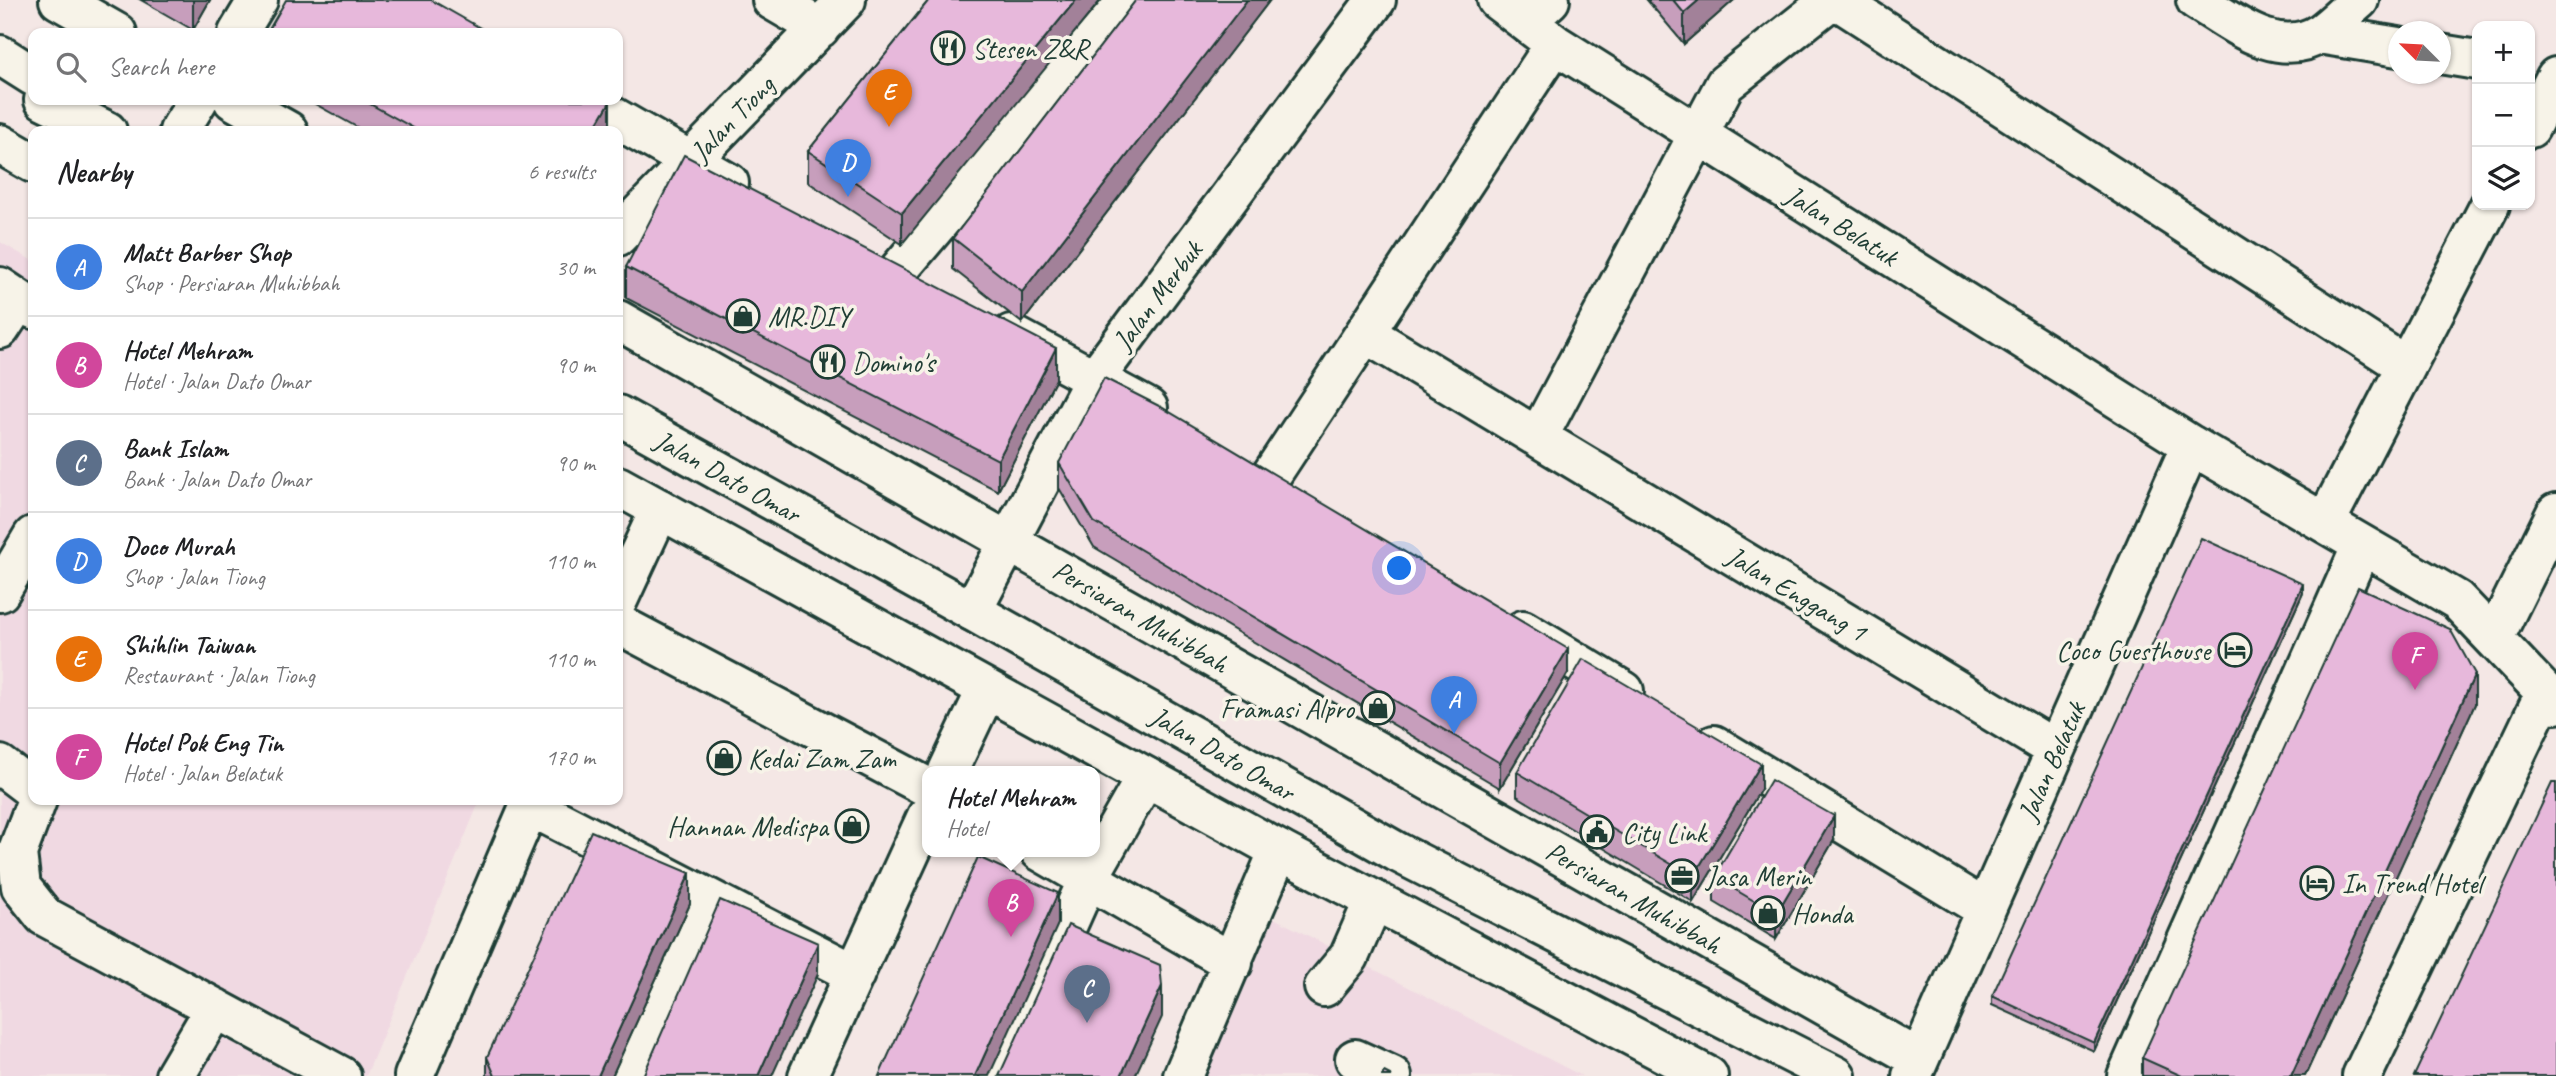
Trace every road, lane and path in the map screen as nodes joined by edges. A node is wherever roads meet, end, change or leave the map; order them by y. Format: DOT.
graph roads {
  1 [pos="59,0"];
  2 [pos="258,0"];
  3 [pos="772,0"];
  4 [pos="846,0"];
  5 [pos="1128,0"];
  6 [pos="1376,0"];
  7 [pos="1831,0"];
  8 [pos="1837,0"];
  9 [pos="2196,0"];
  10 [pos="2359,0"];
  11 [pos="1524,7"];
  12 [pos="820,27"];
  13 [pos="108,28"];
  14 [pos="240,28"];
  15 [pos="2319,34"];
  16 [pos="1555,44"];
  17 [pos="2388,45"];
  18 [pos="0,55"];
  19 [pos="2451,56"];
  20 [pos="2472,59"];
  21 [pos="2535,70"];
  22 [pos="28,73"];
  23 [pos="0,75"];
  24 [pos="2556,75"];
  25 [pos="28,91"];
  26 [pos="54,105"];
  27 [pos="79,105"];
  28 [pos="195,105"];
  29 [pos="242,105"];
  30 [pos="593,105"];
  31 [pos="2535,118"];
  32 [pos="97,126"];
  33 [pos="113,126"];
  34 [pos="182,126"];
  35 [pos="279,126"];
  36 [pos="1698,134"];
  37 [pos="690,162"];
  38 [pos="762,201"];
  39 [pos="2487,210"];
  40 [pos="623,231"];
  41 [pos="859,253"];
  42 [pos="896,273"];
  43 [pos="931,291"];
  44 [pos="978,316"];
  45 [pos="623,323"];
  46 [pos="1365,333"];
  47 [pos="2406,366"];
  48 [pos="1095,378"];
  49 [pos="623,418"];
  50 [pos="1177,424"];
  51 [pos="1538,438"];
  52 [pos="2191,445"];
  53 [pos="1235,457"];
  54 [pos="1270,477"];
  55 [pos="623,488"];
  56 [pos="1306,499"];
  57 [pos="660,509"];
  58 [pos="2556,513"];
  59 [pos="2325,523"];
  60 [pos="1009,541"];
  61 [pos="28,544"];
  62 [pos="2362,545"];
  63 [pos="623,589"];
  64 [pos="0,592"];
  65 [pos="972,611"];
  66 [pos="1497,614"];
  67 [pos="623,627"];
  68 [pos="2494,638"];
  69 [pos="986,691"];
  70 [pos="2551,699"];
  71 [pos="1651,707"];
  72 [pos="1687,729"];
  73 [pos="2056,750"];
  74 [pos="0,765"];
  75 [pos="950,766"];
  76 [pos="1146,777"];
  77 [pos="922,785"];
  78 [pos="28,786"];
  79 [pos="35,805"];
  80 [pos="530,805"];
  81 [pos="535,805"];
  82 [pos="922,827"];
  83 [pos="1279,850"];
  84 [pos="1051,857"];
  85 [pos="1088,878"];
  86 [pos="707,899"];
  87 [pos="1374,900"];
  88 [pos="1985,909"];
  89 [pos="1233,963"];
  90 [pos="855,974"];
  91 [pos="1324,987"];
  92 [pos="215,1008"];
  93 [pos="1355,1059"];
  94 [pos="1915,1068"];
  95 [pos="174,1076"];
  96 [pos="341,1076"];
  97 [pos="414,1076"];
  98 [pos="629,1076"];
  99 [pos="808,1076"];
  100 [pos="1000,1076"];
  101 [pos="1183,1076"];
  102 [pos="1392,1076"];
  103 [pos="1708,1076"];
  104 [pos="1836,1076"];
  105 [pos="2127,1076"];
  106 [pos="2362,1076"];
  1 -- 13 [label="main road"];
  2 -- 14 [label="main road"];
  3 -- 12 [label="main road"];
  4 -- 12 [label="main road, Jalan Tiong"];
  5 -- 42 [label="main road"];
  6 -- 48 [label="main road, Jalan Merbuk"];
  7 -- 36 [label="main road"];
  8 -- 47 [label="main road"];
  9 -- 15 [label="main road"];
  10 -- 15 [label="main road"];
  11 -- 16 [label="main road, Jalan Belatuk"];
  12 -- 37 [label="main road, Jalan Tiong"];
  15 -- 17 [label="main road"];
  16 -- 36 [label="main road, Jalan Belatuk"];
  16 -- 46 [label="main road"];
  18 -- 22 [label="main road"];
  19 -- 20 [label="main road"];
  21 -- 24 [label="main road"];
  23 -- 25 [label="main road"];
  24 -- 31 [label="main road"];
  26 -- 32 [label="main road"];
  27 -- 33 [label="main road"];
  28 -- 34 [label="main road"];
  29 -- 35 [label="main road"];
  30 -- 37 [label="main road"];
  36 -- 51 [label="main road"];
  36 -- 52 [label="main road, Jalan Belatuk"];
  37 -- 38 [label="main road"];
  37 -- 40 [label="main road, Jalan Tiong"];
  39 -- 47 [label="main road"];
  41 -- 42 [label="main road"];
  42 -- 43 [label="main road"];
  44 -- 48 [label="main road"];
  45 -- 60 [label="main road, Persiaran Muhibbah"];
  46 -- 51 [label="main road, Jalan Enggang 1"];
  46 -- 54 [label="main road"];
  47 -- 59 [label="main road"];
  48 -- 50 [label="main road"];
  48 -- 60 [label="main road, Jalan Merbuk"];
  49 -- 65 [label="main road, Jalan Dato Omar"];
  51 -- 73 [label="main road, Jalan Enggang 1"];
  52 -- 59 [label="main road, Jalan Belatuk"];
  52 -- 73 [label="main road, Jalan Belatuk"];
  53 -- 54 [label="main road"];
  54 -- 56 [label="main road"];
  55 -- 57 [label="main road, Jalan Dato Omar"];
  57 -- 63 [label="main road"];
  57 -- 69 [label="main road, Jalan Dato Omar"];
  58 -- 68 [label="main road"];
  59 -- 62 [label="main road, Jalan Belatuk"];
  60 -- 65 [label="main road, Jalan Merbuk"];
  60 -- 94 [label="main road, Persiaran Muhibbah"];
  61 -- 64 [label="main road"];
  62 -- 68 [label="main road, Jalan Belatuk"];
  62 -- 105 [label="main road"];
  65 -- 104 [label="main road, Jalan Dato Omar"];
  66 -- 71 [label="main road"];
  67 -- 77 [label="main road"];
  68 -- 70 [label="main road, Jalan Belatuk"];
  69 -- 75 [label="main road"];
  69 -- 76 [label="main road, Jalan Dato Omar"];
  70 -- 106 [label="main road"];
  72 -- 88 [label="main road"];
  73 -- 88 [label="main road, Jalan Belatuk"];
  74 -- 78 [label="main road"];
  76 -- 83 [label="main road, Jalan Dato Omar"];
  76 -- 85 [label="main road"];
  79 -- 92 [label="main road"];
  80 -- 97 [label="main road"];
  81 -- 86 [label="main road"];
  82 -- 90 [label="main road"];
  83 -- 87 [label="main road, Jalan Dato Omar"];
  83 -- 89 [label="main road"];
  84 -- 85 [label="main road"];
  85 -- 89 [label="main road"];
  85 -- 100 [label="main road"];
  86 -- 90 [label="main road"];
  86 -- 98 [label="main road"];
  87 -- 91 [label="main road"];
  87 -- 103 [label="main road, Jalan Dato Omar"];
  88 -- 94 [label="main road, Jalan Belatuk"];
  89 -- 101 [label="main road"];
  90 -- 99 [label="main road"];
  92 -- 95 [label="main road"];
  92 -- 96 [label="main road"];
  93 -- 102 [label="main road"];
}
